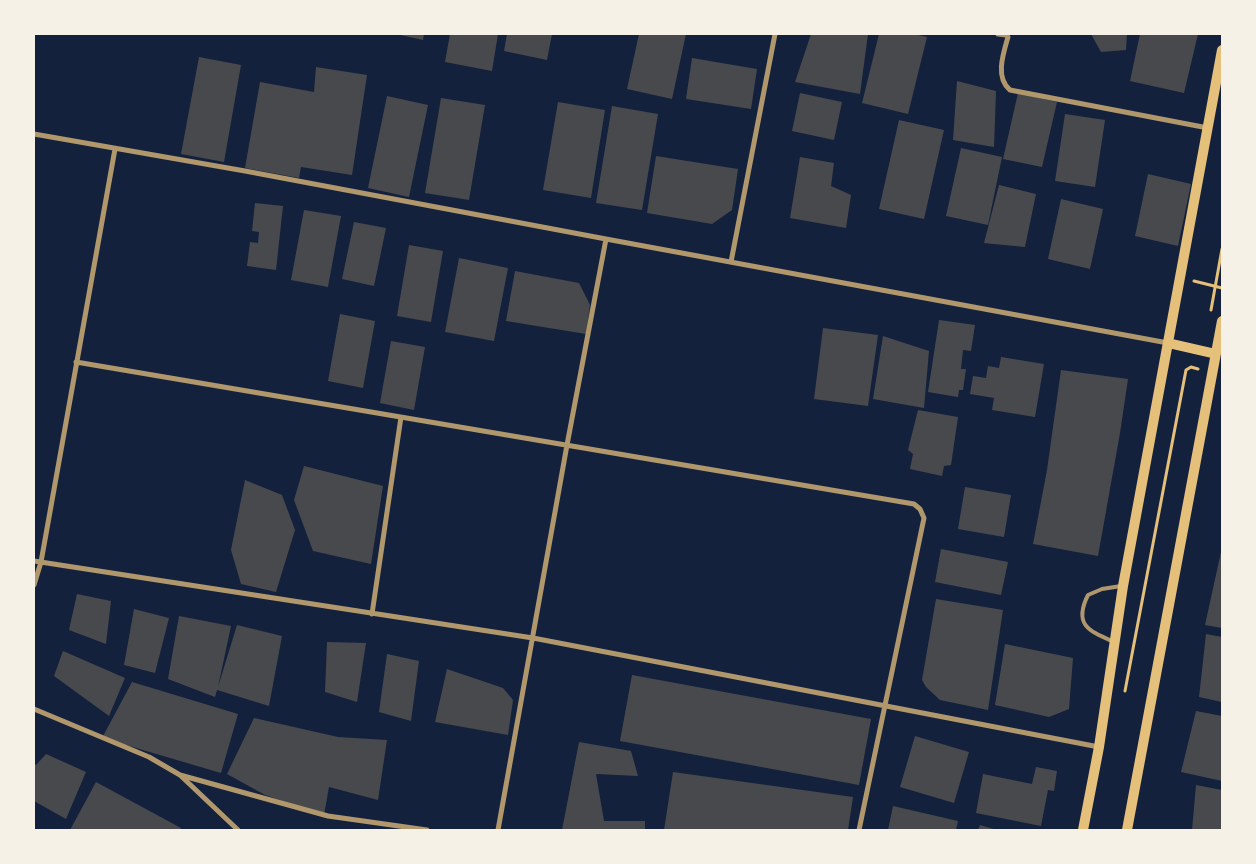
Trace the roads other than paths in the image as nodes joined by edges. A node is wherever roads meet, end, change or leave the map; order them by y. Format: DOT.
graph roads {
  1 [pos="774,34"];
  2 [pos="998,34"];
  3 [pos="1006,34"];
  4 [pos="1222,50"];
  5 [pos="1208,128"];
  6 [pos="34,134"];
  7 [pos="115,149"];
  8 [pos="606,240"];
  9 [pos="731,262"];
  10 [pos="1222,321"];
  11 [pos="1168,343"];
  12 [pos="1219,355"];
  13 [pos="76,362"];
  14 [pos="401,417"];
  15 [pos="567,445"];
  16 [pos="34,561"];
  17 [pos="41,562"];
  18 [pos="34,585"];
  19 [pos="1123,586"];
  20 [pos="372,614"];
  21 [pos="533,638"];
  22 [pos="1114,642"];
  23 [pos="884,705"];
  24 [pos="34,709"];
  25 [pos="1099,747"];
  26 [pos="180,775"];
  27 [pos="238,830"];
  28 [pos="427,830"];
  29 [pos="498,830"];
  30 [pos="859,830"];
  31 [pos="1083,830"];
  32 [pos="1127,830"];
  1 -- 9 [label="street"];
  2 -- 3 [label="street"];
  3 -- 5 [label="street"];
  4 -- 5 [label="main road"];
  5 -- 11 [label="main road"];
  6 -- 7 [label="street"];
  7 -- 8 [label="street"];
  7 -- 13 [label="street"];
  8 -- 9 [label="street"];
  8 -- 15 [label="street"];
  9 -- 11 [label="street"];
  10 -- 12 [label="main road"];
  11 -- 12 [label="main road"];
  11 -- 19 [label="main road"];
  12 -- 32 [label="main road"];
  13 -- 14 [label="street"];
  13 -- 17 [label="street"];
  14 -- 15 [label="street"];
  14 -- 20 [label="street"];
  15 -- 21 [label="street"];
  15 -- 23 [label="street"];
  16 -- 17 [label="street"];
  17 -- 18 [label="street"];
  17 -- 20 [label="street"];
  19 -- 22 [label="main road"];
  19 -- 22 [label="lane"];
  20 -- 21 [label="street"];
  21 -- 23 [label="street"];
  21 -- 29 [label="street"];
  22 -- 25 [label="main road"];
  23 -- 25 [label="street"];
  23 -- 30 [label="street"];
  24 -- 26 [label="street"];
  25 -- 31 [label="main road"];
  26 -- 27 [label="street"];
  26 -- 28 [label="street"];
}
